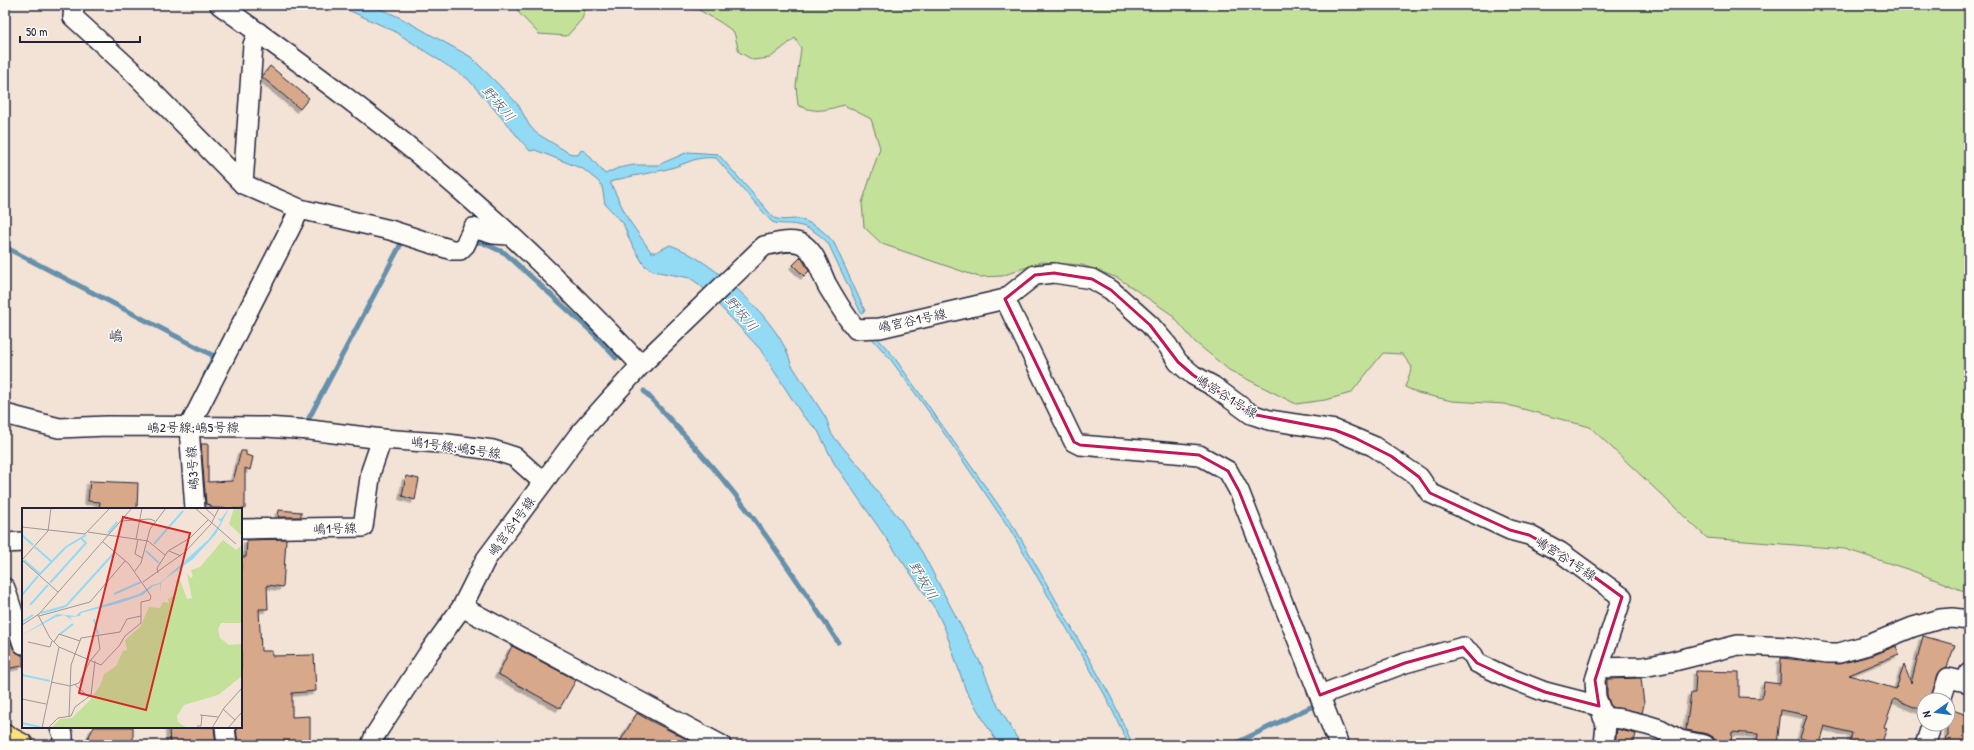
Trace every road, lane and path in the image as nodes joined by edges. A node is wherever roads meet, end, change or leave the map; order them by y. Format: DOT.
graph roads {
  1 [pos="71,5"];
  2 [pos="220,5"];
  3 [pos="258,32"];
  4 [pos="243,184"];
  5 [pos="300,209"];
  6 [pos="509,235"];
  7 [pos="1006,299"];
  8 [pos="641,365"];
  9 [pos="5,414"];
  10 [pos="189,427"];
  11 [pos="382,439"];
  12 [pos="543,482"];
  13 [pos="195,508"];
  14 [pos="242,529"];
  15 [pos="22,542"];
  16 [pos="5,543"];
  17 [pos="5,588"];
  18 [pos="462,607"];
  19 [pos="1969,620"];
  20 [pos="22,641"];
  21 [pos="1599,668"];
  22 [pos="1969,673"];
  23 [pos="1944,692"];
  24 [pos="1320,695"];
  25 [pos="1601,712"];
  26 [pos="60,728"];
  27 [pos="225,728"];
  28 [pos="1929,732"];
  29 [pos="5,736"];
  30 [pos="22,745"];
  31 [pos="63,745"];
  32 [pos="227,745"];
  33 [pos="371,745"];
  34 [pos="721,745"];
  35 [pos="1339,745"];
  36 [pos="1604,745"];
  37 [pos="1705,745"];
  38 [pos="1925,745"];
  1 -- 4 [label="street"];
  2 -- 3 [label="street"];
  3 -- 4 [label="street"];
  3 -- 6 [label="street"];
  4 -- 5 [label="street"];
  5 -- 6 [label="street"];
  5 -- 10 [label="street"];
  6 -- 8 [label="street"];
  7 -- 8 [label="street, 嶋宮谷1号線"];
  7 -- 21 [label="street, 嶋宮谷1号線"];
  7 -- 24 [label="street"];
  8 -- 12 [label="street, 嶋宮谷1号線"];
  9 -- 10 [label="street, 嶋2号線;嶋5号線"];
  10 -- 11 [label="street, 嶋2号線;嶋5号線"];
  10 -- 13 [label="street, 嶋3号線"];
  11 -- 12 [label="street, 嶋1号線;嶋5号線"];
  11 -- 14 [label="street, 嶋1号線"];
  12 -- 18 [label="street, 嶋宮谷1号線"];
  15 -- 16 [label="street"];
  17 -- 20 [label="street"];
  18 -- 33 [label="street, 嶋宮谷1号線"];
  18 -- 34 [label="street"];
  19 -- 21 [label="street"];
  21 -- 25 [label="street, 嶋宮谷1号線"];
  22 -- 23 [label="street"];
  24 -- 25 [label="street"];
  24 -- 35 [label="street"];
  25 -- 36 [label="street, 嶋宮谷1号線"];
  25 -- 37 [label="street"];
  26 -- 31 [label="street"];
  27 -- 32 [label="street"];
  28 -- 38 [label="street"];
  29 -- 30 [label="main road"];
}
